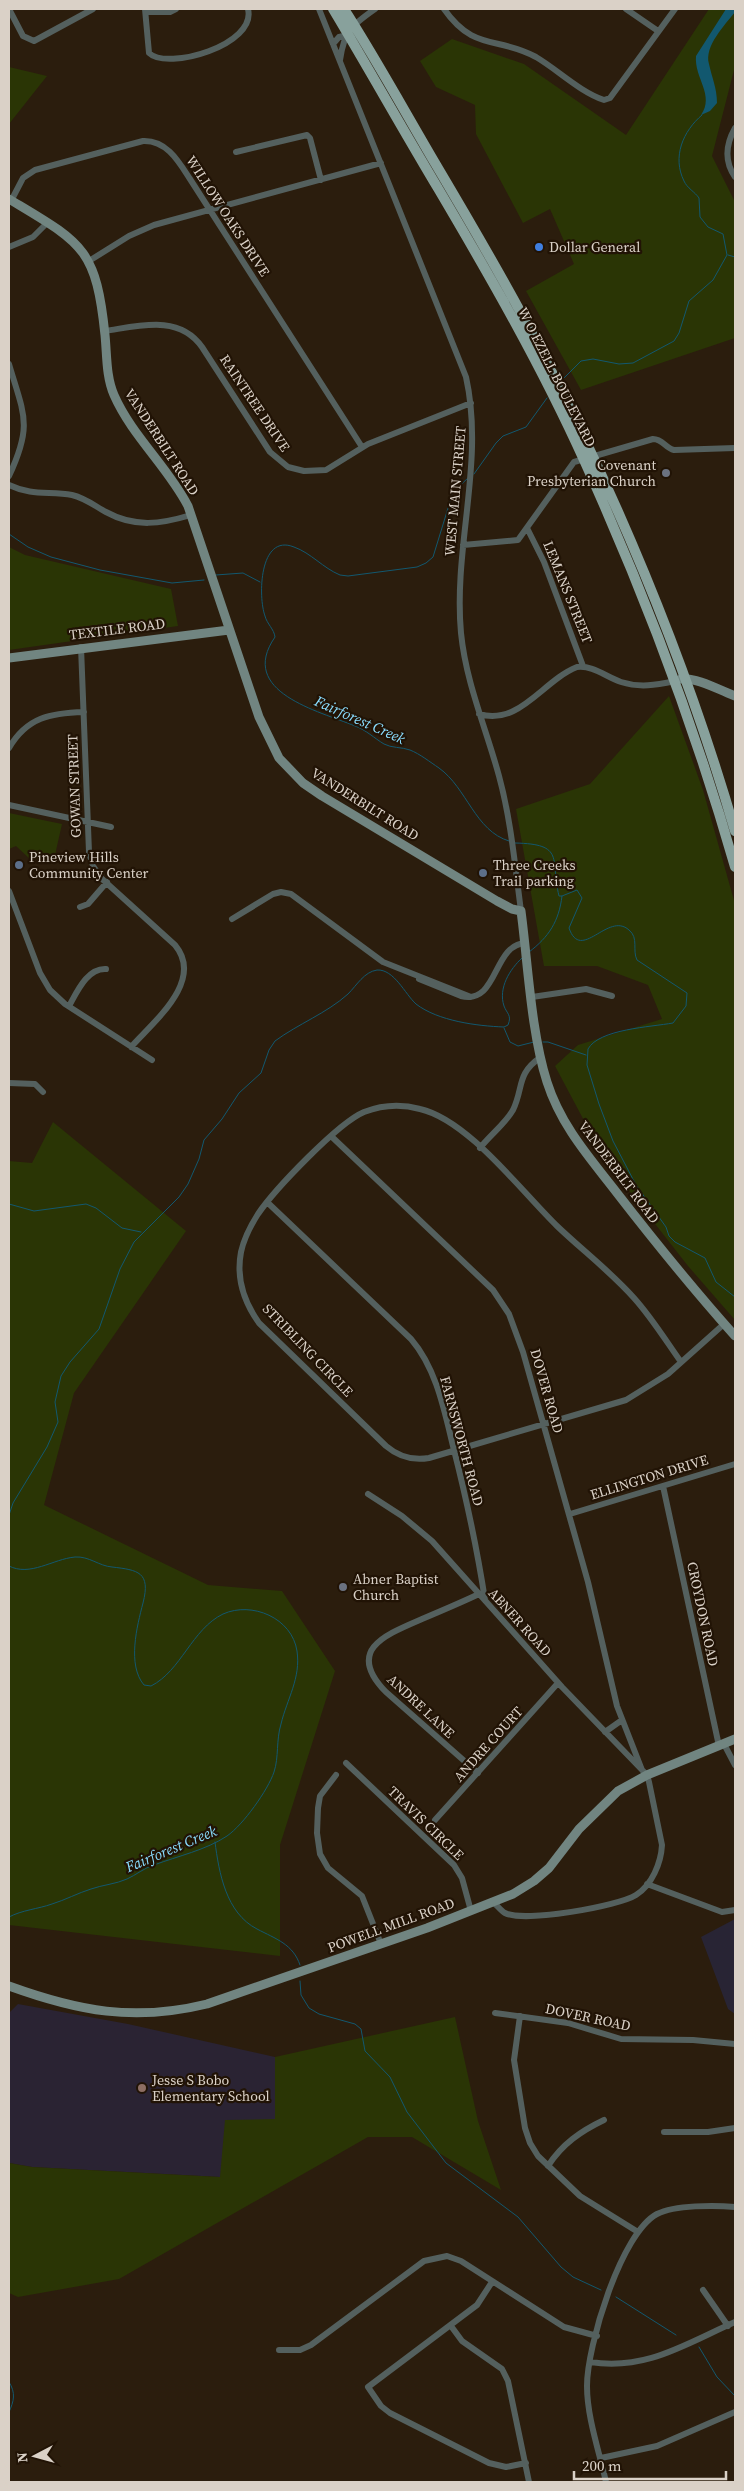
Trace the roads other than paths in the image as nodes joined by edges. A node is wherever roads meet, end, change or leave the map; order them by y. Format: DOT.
graph roads {
  1 [pos="9,9"];
  2 [pos="93,9"];
  3 [pos="176,9"];
  4 [pos="248,9"];
  5 [pos="319,9"];
  6 [pos="333,9"];
  7 [pos="344,9"];
  8 [pos="375,9"];
  9 [pos="444,9"];
  10 [pos="626,9"];
  11 [pos="674,9"];
  12 [pos="145,10"];
  13 [pos="353,24"];
  14 [pos="658,32"];
  15 [pos="348,34"];
  16 [pos="333,44"];
  17 [pos="355,47"];
  18 [pos="341,49"];
  19 [pos="340,61"];
  20 [pos="384,87"];
  21 [pos="735,128"];
  22 [pos="236,152"];
  23 [pos="381,163"];
  24 [pos="735,177"];
  25 [pos="321,180"];
  26 [pos="10,200"];
  27 [pos="210,210"];
  28 [pos="46,223"];
  29 [pos="9,247"];
  30 [pos="89,261"];
  31 [pos="105,331"];
  32 [pos="9,364"];
  33 [pos="471,402"];
  34 [pos="362,448"];
  35 [pos="735,448"];
  36 [pos="589,458"];
  37 [pos="9,476"];
  38 [pos="9,485"];
  39 [pos="191,515"];
  40 [pos="527,528"];
  41 [pos="463,545"];
  42 [pos="229,630"];
  43 [pos="81,647"];
  44 [pos="9,658"];
  45 [pos="584,666"];
  46 [pos="680,680"];
  47 [pos="735,696"];
  48 [pos="84,712"];
  49 [pos="479,714"];
  50 [pos="9,748"];
  51 [pos="711,771"];
  52 [pos="9,805"];
  53 [pos="88,821"];
  54 [pos="111,827"];
  55 [pos="735,831"];
  56 [pos="735,867"];
  57 [pos="107,882"];
  58 [pos="9,891"];
  59 [pos="80,906"];
  60 [pos="521,911"];
  61 [pos="232,919"];
  62 [pos="526,944"];
  63 [pos="106,969"];
  64 [pos="532,996"];
  65 [pos="612,996"];
  66 [pos="69,1006"];
  67 [pos="131,1047"];
  68 [pos="541,1057"];
  69 [pos="152,1060"];
  70 [pos="9,1083"];
  71 [pos="42,1092"];
  72 [pos="331,1136"];
  73 [pos="480,1148"];
  74 [pos="267,1202"];
  75 [pos="724,1324"];
  76 [pos="735,1336"];
  77 [pos="681,1362"];
  78 [pos="544,1425"];
  79 [pos="454,1451"];
  80 [pos="735,1464"];
  81 [pos="663,1486"];
  82 [pos="368,1494"];
  83 [pos="570,1514"];
  84 [pos="479,1594"];
  85 [pos="486,1601"];
  86 [pos="558,1683"];
  87 [pos="622,1720"];
  88 [pos="605,1732"];
  89 [pos="735,1740"];
  90 [pos="722,1745"];
  91 [pos="346,1763"];
  92 [pos="735,1765"];
  93 [pos="478,1773"];
  94 [pos="645,1773"];
  95 [pos="336,1775"];
  96 [pos="435,1820"];
  97 [pos="647,1884"];
  98 [pos="493,1902"];
  99 [pos="735,1910"];
  100 [pos="471,1911"];
  101 [pos="381,1944"];
  102 [pos="9,1986"];
  103 [pos="495,2013"];
  104 [pos="520,2016"];
  105 [pos="735,2044"];
  106 [pos="604,2120"];
  107 [pos="735,2128"];
  108 [pos="664,2132"];
  109 [pos="548,2166"];
  110 [pos="735,2207"];
  111 [pos="638,2232"];
  112 [pos="492,2282"];
  113 [pos="703,2290"];
  114 [pos="735,2322"];
  115 [pos="451,2326"];
  116 [pos="728,2326"];
  117 [pos="597,2336"];
  118 [pos="279,2350"];
  119 [pos="590,2362"];
  120 [pos="735,2412"];
  121 [pos="601,2458"];
  122 [pos="526,2463"];
  123 [pos="529,2482"];
  124 [pos="606,2482"];
  1 -- 2 [label="street"];
  3 -- 12 [label="street"];
  4 -- 12 [label="street"];
  5 -- 16 [label="street, WEST MAIN STREET"];
  6 -- 15 [label="main road, W O EZELL BOULEVARD"];
  7 -- 13 [label="main road, W O EZELL BOULEVARD"];
  8 -- 13 [label="street"];
  9 -- 14 [label="street"];
  10 -- 14 [label="street"];
  11 -- 14 [label="street"];
  13 -- 15 [label="street, WEST MAIN STREET"];
  13 -- 20 [label="main road, W O EZELL BOULEVARD"];
  15 -- 16 [label="street"];
  15 -- 17 [label="main road, W O EZELL BOULEVARD"];
  15 -- 18 [label="street, WEST MAIN STREET"];
  16 -- 19 [label="street, WEST MAIN STREET"];
  17 -- 18 [label="street"];
  17 -- 20 [label="main road, W O EZELL BOULEVARD"];
  18 -- 19 [label="street, WEST MAIN STREET"];
  19 -- 23 [label="street, WEST MAIN STREET"];
  20 -- 36 [label="main road, W O EZELL BOULEVARD"];
  21 -- 24 [label="street"];
  22 -- 25 [label="street"];
  23 -- 25 [label="street"];
  23 -- 33 [label="street, WEST MAIN STREET"];
  25 -- 27 [label="street"];
  26 -- 27 [label="street, WILLOW OAKS DRIVE"];
  26 -- 28 [label="street, VANDERBILT ROAD"];
  27 -- 30 [label="street"];
  27 -- 34 [label="street, WILLOW OAKS DRIVE"];
  28 -- 29 [label="street"];
  28 -- 30 [label="street, VANDERBILT ROAD"];
  30 -- 31 [label="street, VANDERBILT ROAD"];
  31 -- 34 [label="street, RAINTREE DRIVE"];
  31 -- 39 [label="street, VANDERBILT ROAD"];
  32 -- 37 [label="street"];
  33 -- 34 [label="street, RAINTREE DRIVE"];
  33 -- 41 [label="street, WEST MAIN STREET"];
  35 -- 36 [label="street"];
  36 -- 40 [label="street"];
  36 -- 46 [label="main road, W O EZELL BOULEVARD"];
  38 -- 39 [label="street"];
  39 -- 42 [label="street, VANDERBILT ROAD"];
  40 -- 41 [label="street"];
  40 -- 45 [label="street, LEMANS STREET"];
  41 -- 49 [label="street, WEST MAIN STREET"];
  42 -- 43 [label="street, TEXTILE ROAD"];
  42 -- 60 [label="street, VANDERBILT ROAD"];
  43 -- 44 [label="street, TEXTILE ROAD"];
  43 -- 48 [label="street, GOWAN STREET"];
  45 -- 46 [label="street"];
  45 -- 49 [label="street"];
  46 -- 47 [label="street"];
  46 -- 51 [label="main road, W O EZELL BOULEVARD"];
  48 -- 50 [label="street"];
  48 -- 53 [label="street, GOWAN STREET"];
  49 -- 60 [label="street, WEST MAIN STREET"];
  51 -- 55 [label="main road, W O EZELL BOULEVARD"];
  51 -- 56 [label="main road, W O EZELL BOULEVARD"];
  52 -- 53 [label="street"];
  53 -- 54 [label="street"];
  53 -- 57 [label="street, GOWAN STREET"];
  57 -- 59 [label="street"];
  57 -- 67 [label="street, GOWAN STREET"];
  58 -- 66 [label="street"];
  60 -- 62 [label="street, VANDERBILT ROAD"];
  61 -- 62 [label="street"];
  62 -- 64 [label="street, VANDERBILT ROAD"];
  63 -- 66 [label="street"];
  64 -- 65 [label="street"];
  64 -- 68 [label="street, VANDERBILT ROAD"];
  66 -- 67 [label="street"];
  67 -- 69 [label="street"];
  68 -- 73 [label="street"];
  68 -- 75 [label="street, VANDERBILT ROAD"];
  70 -- 71 [label="street"];
  72 -- 73 [label="street, STRIBLING CIRCLE"];
  72 -- 74 [label="street, STRIBLING CIRCLE"];
  72 -- 78 [label="street, DOVER ROAD"];
  73 -- 77 [label="street, STRIBLING CIRCLE"];
  74 -- 79 [label="street, FARNSWORTH ROAD"];
  74 -- 79 [label="street, STRIBLING CIRCLE"];
  75 -- 76 [label="street, VANDERBILT ROAD"];
  75 -- 77 [label="street, STRIBLING CIRCLE"];
  77 -- 78 [label="street, STRIBLING CIRCLE"];
  78 -- 79 [label="street, STRIBLING CIRCLE"];
  78 -- 83 [label="street, DOVER ROAD"];
  79 -- 85 [label="street, FARNSWORTH ROAD"];
  80 -- 81 [label="street, ELLINGTON DRIVE"];
  81 -- 83 [label="street, ELLINGTON DRIVE"];
  81 -- 90 [label="street, CROYDON ROAD"];
  82 -- 84 [label="street, ABNER ROAD"];
  83 -- 87 [label="street, DOVER ROAD"];
  84 -- 85 [label="street, ABNER ROAD"];
  84 -- 93 [label="street, ANDRE LANE"];
  85 -- 86 [label="street, ABNER ROAD"];
  86 -- 88 [label="street, ABNER ROAD"];
  86 -- 93 [label="street, ANDRE COURT"];
  87 -- 88 [label="street"];
  87 -- 94 [label="street, DOVER ROAD"];
  88 -- 94 [label="street, ABNER ROAD"];
  89 -- 90 [label="street, POWELL MILL ROAD"];
  90 -- 92 [label="street, CROYDON ROAD"];
  90 -- 94 [label="street, POWELL MILL ROAD"];
  91 -- 100 [label="street, TRAVIS CIRCLE"];
  93 -- 96 [label="street, ANDRE COURT"];
  94 -- 97 [label="street, DOVER ROAD"];
  94 -- 98 [label="street, POWELL MILL ROAD"];
  95 -- 101 [label="street"];
  97 -- 98 [label="street"];
  97 -- 99 [label="street"];
  98 -- 100 [label="street, POWELL MILL ROAD"];
  100 -- 101 [label="street, POWELL MILL ROAD"];
  101 -- 102 [label="street, POWELL MILL ROAD"];
  103 -- 104 [label="street, DOVER ROAD"];
  104 -- 105 [label="street, DOVER ROAD"];
  104 -- 109 [label="street"];
  106 -- 109 [label="street"];
  107 -- 108 [label="street"];
  109 -- 111 [label="street"];
  110 -- 111 [label="street"];
  111 -- 117 [label="street"];
  112 -- 115 [label="street"];
  112 -- 117 [label="street"];
  112 -- 118 [label="street"];
  113 -- 116 [label="street"];
  114 -- 116 [label="street"];
  115 -- 122 [label="street"];
  115 -- 122 [label="street"];
  116 -- 119 [label="street"];
  117 -- 119 [label="street"];
  119 -- 121 [label="street"];
  120 -- 121 [label="street"];
  121 -- 124 [label="street"];
  122 -- 123 [label="street"];
}
